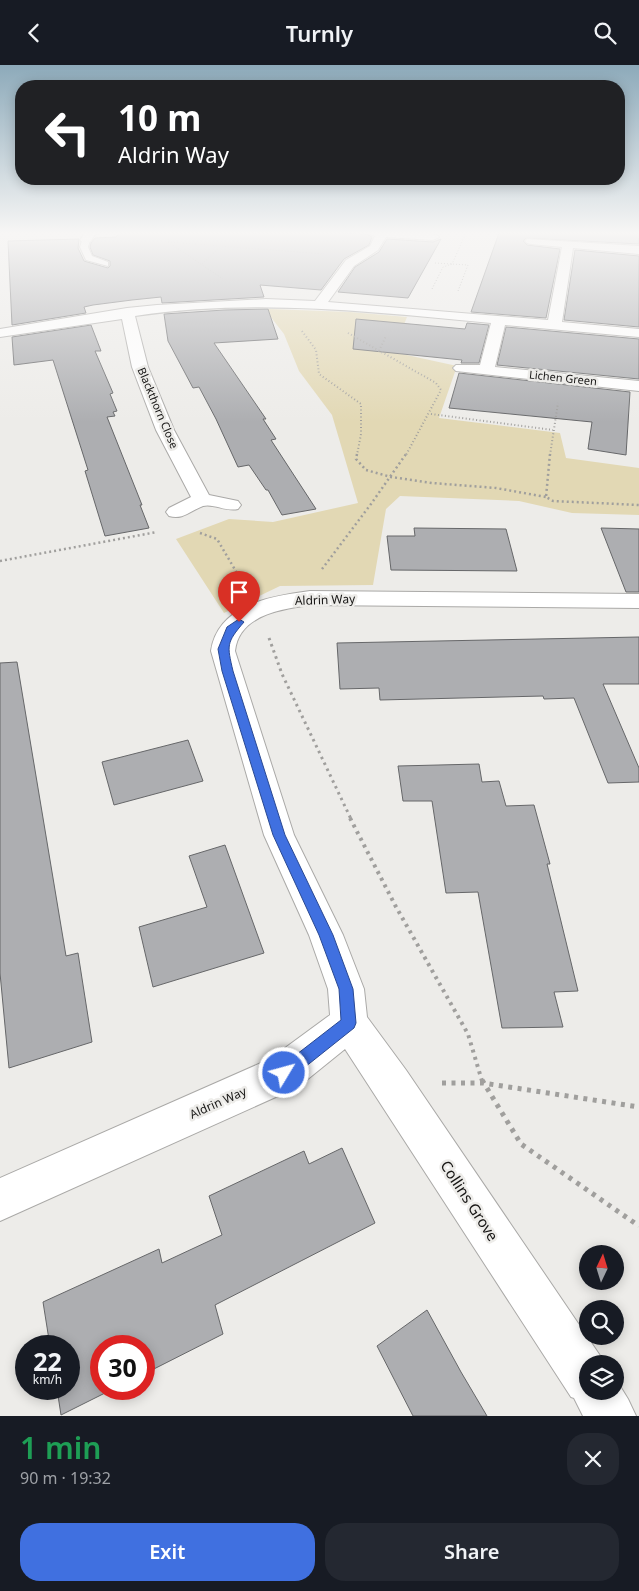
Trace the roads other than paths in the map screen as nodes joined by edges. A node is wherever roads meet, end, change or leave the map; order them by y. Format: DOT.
graph roads {
  1 [pos="324,296"];
  2 [pos="559,296"];
  3 [pos="315,307"];
  4 [pos="127,313"];
  5 [pos="499,319"];
  6 [pos="554,325"];
  7 [pos="0,333"];
  8 [pos="639,333"];
  9 [pos="461,368"];
  10 [pos="487,371"];
  11 [pos="639,386"];
  12 [pos="202,499"];
  13 [pos="231,505"];
  14 [pos="176,512"];
  15 [pos="639,601"];
  16 [pos="349,1023"];
  17 [pos="0,1200"];
  18 [pos="579,1366"];
  19 [pos="601,1400"];
  20 [pos="611,1416"];
  1 -- 3 [label="street"];
  2 -- 6 [label="street"];
  3 -- 4 [label="street"];
  3 -- 5 [label="street"];
  4 -- 7 [label="street"];
  4 -- 12 [label="street, Blackthorn Close"];
  5 -- 6 [label="street"];
  5 -- 10 [label="street"];
  6 -- 8 [label="street"];
  9 -- 10 [label="street, Lichen Green"];
  10 -- 11 [label="street, Lichen Green"];
  12 -- 13 [label="street"];
  12 -- 14 [label="street"];
  15 -- 16 [label="street, Aldrin Way"];
  16 -- 17 [label="street, Aldrin Way"];
  16 -- 18 [label="street, Collins Grove"];
  19 -- 20 [label="street"];
}
